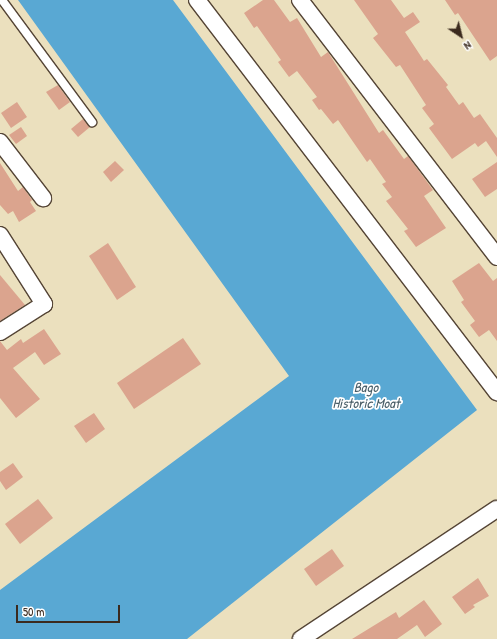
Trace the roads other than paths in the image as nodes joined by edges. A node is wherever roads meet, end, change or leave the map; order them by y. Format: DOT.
graph roads {
  1 [pos="2,0"];
  2 [pos="197,0"];
  3 [pos="300,0"];
  4 [pos="92,122"];
  5 [pos="0,142"];
  6 [pos="43,198"];
  7 [pos="2,244"];
  8 [pos="497,257"];
  9 [pos="0,332"];
  10 [pos="497,392"];
  11 [pos="497,509"];
  12 [pos="301,639"];
  1 -- 4 [label="lane"];
  2 -- 10 [label="street"];
  3 -- 8 [label="street"];
  5 -- 6 [label="street"];
  7 -- 9 [label="street"];
  11 -- 12 [label="street"];
}
